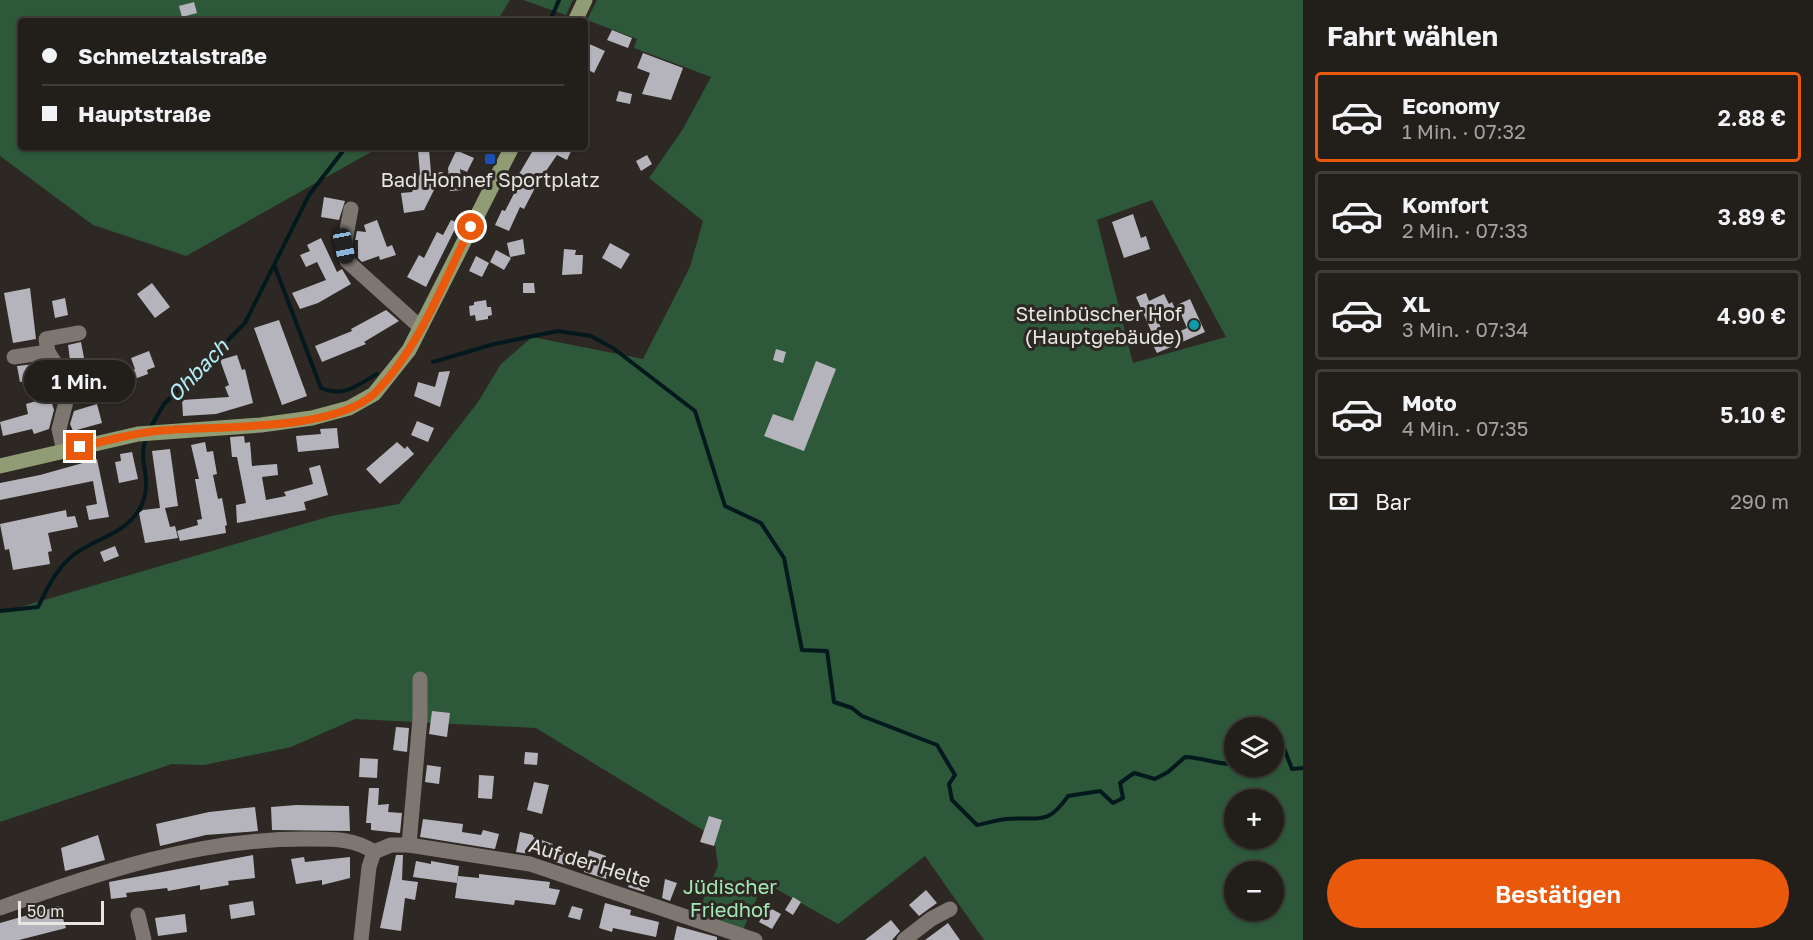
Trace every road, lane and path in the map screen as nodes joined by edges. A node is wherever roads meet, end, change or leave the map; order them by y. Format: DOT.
graph roads {
  1 [pos="585,0"];
  2 [pos="576,18"];
  3 [pos="510,150"];
  4 [pos="351,209"];
  5 [pos="420,327"];
  6 [pos="79,333"];
  7 [pos="48,352"];
  8 [pos="14,357"];
  9 [pos="64,451"];
  10 [pos="0,466"];
  11 [pos="420,679"];
  12 [pos="409,845"];
  13 [pos="374,852"];
  14 [pos="0,908"];
  15 [pos="950,909"];
  16 [pos="138,915"];
  17 [pos="144,940"];
  18 [pos="361,940"];
  19 [pos="755,940"];
  20 [pos="904,940"];
  1 -- 2 [label="main road"];
  3 -- 5 [label="main road"];
  4 -- 5 [label="street"];
  5 -- 9 [label="main road"];
  6 -- 7 [label="street"];
  7 -- 8 [label="street"];
  7 -- 9 [label="street"];
  9 -- 10 [label="main road"];
  11 -- 12 [label="street"];
  12 -- 13 [label="street, Auf der Helte"];
  12 -- 19 [label="street, Auf der Helte"];
  13 -- 14 [label="street"];
  13 -- 18 [label="street"];
  15 -- 20 [label="street"];
  16 -- 17 [label="street"];
}
